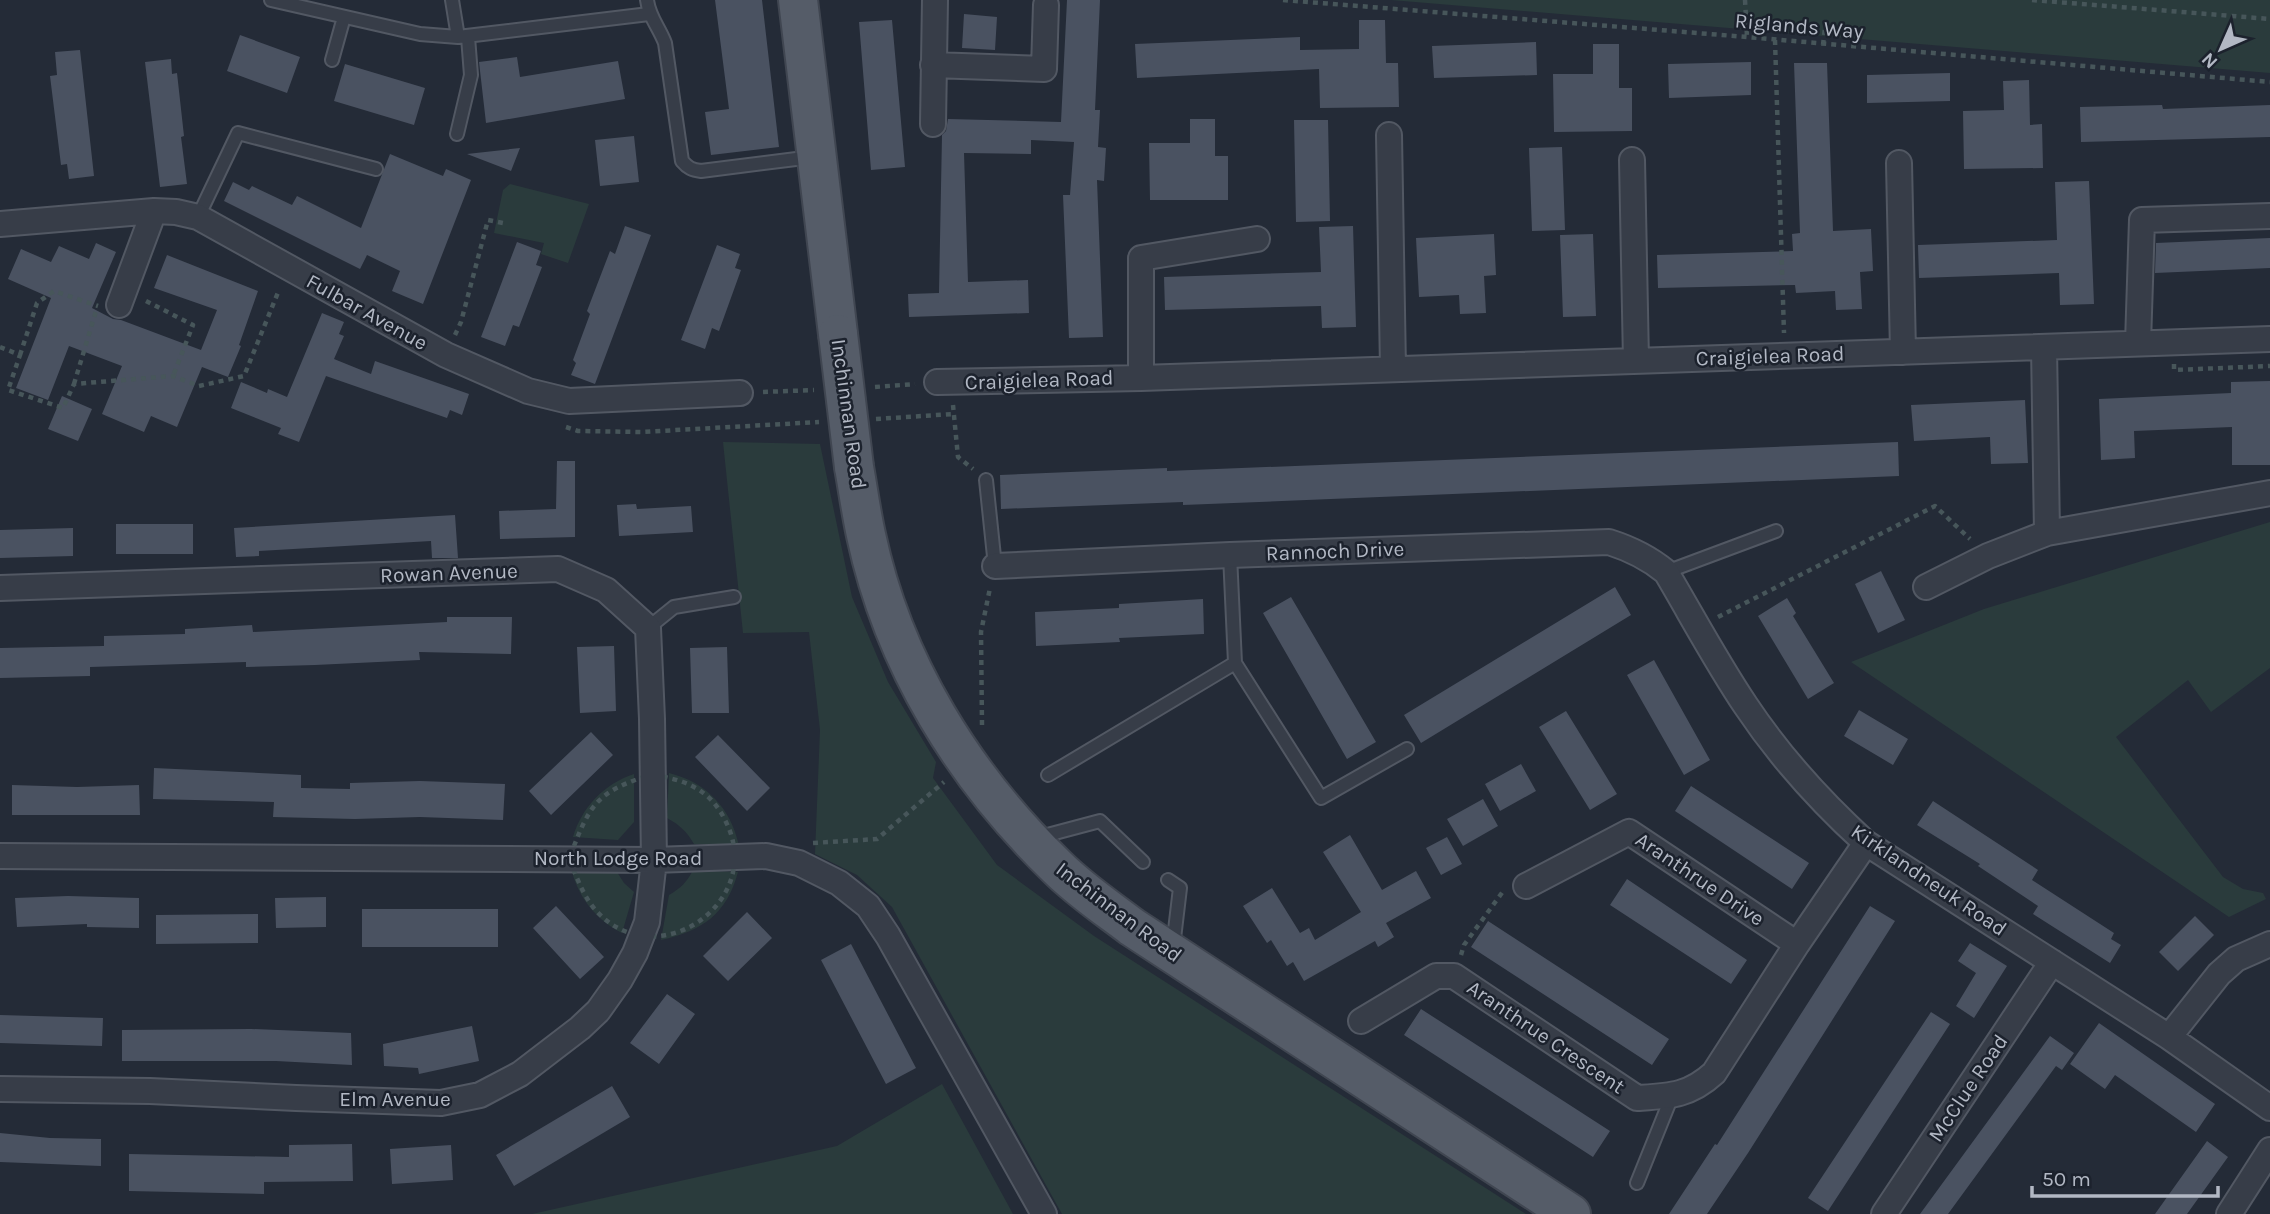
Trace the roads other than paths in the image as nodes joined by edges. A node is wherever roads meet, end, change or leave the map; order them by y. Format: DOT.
graph roads {
  1 [pos="271,0"];
  2 [pos="452,0"];
  3 [pos="647,0"];
  4 [pos="798,0"];
  5 [pos="935,0"];
  6 [pos="1046,5"];
  7 [pos="649,14"];
  8 [pos="344,17"];
  9 [pos="463,37"];
  10 [pos="332,60"];
  11 [pos="933,65"];
  12 [pos="933,124"];
  13 [pos="457,134"];
  14 [pos="1390,135"];
  15 [pos="816,157"];
  16 [pos="1632,159"];
  17 [pos="1899,163"];
  18 [pos="376,169"];
  19 [pos="154,211"];
  20 [pos="2270,216"];
  21 [pos="198,217"];
  22 [pos="0,224"];
  23 [pos="1257,239"];
  24 [pos="114,300"];
  25 [pos="2270,339"];
  26 [pos="2138,343"];
  27 [pos="2044,347"];
  28 [pos="1903,352"];
  29 [pos="1636,361"];
  30 [pos="1392,369"];
  31 [pos="1141,378"];
  32 [pos="937,382"];
  33 [pos="740,393"];
  34 [pos="986,480"];
  35 [pos="2270,493"];
  36 [pos="1776,531"];
  37 [pos="2047,533"];
  38 [pos="1230,555"];
  39 [pos="995,566"];
  40 [pos="1666,572"];
  41 [pos="1926,587"];
  42 [pos="0,588"];
  43 [pos="734,597"];
  44 [pos="648,628"];
  45 [pos="1235,663"];
  46 [pos="1406,749"];
  47 [pos="1048,775"];
  48 [pos="1030,840"];
  49 [pos="1866,843"];
  50 [pos="0,856"];
  51 [pos="654,860"];
  52 [pos="1143,862"];
  53 [pos="1168,880"];
  54 [pos="1526,886"];
  55 [pos="1797,944"];
  56 [pos="2270,944"];
  57 [pos="1172,954"];
  58 [pos="2052,962"];
  59 [pos="1361,1021"];
  60 [pos="2169,1037"];
  61 [pos="0,1089"];
  62 [pos="1672,1096"];
  63 [pos="2270,1108"];
  64 [pos="2270,1150"];
  65 [pos="1637,1183"];
  66 [pos="1044,1214"];
  67 [pos="1571,1214"];
  68 [pos="1884,1214"];
  69 [pos="2229,1214"];
  1 -- 8 [label="lane"];
  2 -- 9 [label="lane"];
  3 -- 7 [label="lane"];
  4 -- 15 [label="main road, Inchinnan Road"];
  5 -- 11 [label="street"];
  6 -- 11 [label="street"];
  7 -- 9 [label="lane"];
  7 -- 15 [label="lane"];
  8 -- 9 [label="lane"];
  8 -- 10 [label="lane"];
  9 -- 13 [label="lane"];
  11 -- 12 [label="street"];
  14 -- 30 [label="street"];
  15 -- 48 [label="main road, Inchinnan Road, bridge"];
  16 -- 29 [label="street"];
  17 -- 28 [label="street"];
  18 -- 21 [label="lane"];
  19 -- 21 [label="street, Fulbar Avenue"];
  19 -- 22 [label="street, Fulbar Avenue"];
  19 -- 24 [label="street"];
  20 -- 26 [label="street"];
  21 -- 33 [label="street, Fulbar Avenue"];
  23 -- 31 [label="street, Craigielea Road"];
  25 -- 26 [label="street, Craigielea Road"];
  26 -- 27 [label="street, Craigielea Road"];
  27 -- 28 [label="street, Craigielea Road"];
  27 -- 37 [label="street"];
  28 -- 29 [label="street, Craigielea Road"];
  29 -- 30 [label="street, Craigielea Road"];
  30 -- 31 [label="street, Craigielea Road"];
  31 -- 32 [label="street, Craigielea Road"];
  34 -- 39 [label="lane"];
  35 -- 37 [label="street"];
  36 -- 40 [label="lane"];
  37 -- 41 [label="street"];
  38 -- 39 [label="street, Rannoch Drive"];
  38 -- 40 [label="street, Rannoch Drive"];
  38 -- 45 [label="lane"];
  40 -- 49 [label="street, Kirklandneuk Road"];
  42 -- 44 [label="street, Rowan Avenue"];
  43 -- 44 [label="lane"];
  44 -- 51 [label="street"];
  45 -- 46 [label="lane"];
  45 -- 47 [label="lane"];
  48 -- 52 [label="lane"];
  48 -- 57 [label="main road, Inchinnan Road"];
  49 -- 55 [label="street, Aranthrue Crescent"];
  49 -- 58 [label="street, Kirklandneuk Road"];
  50 -- 51 [label="street, North Lodge Road"];
  51 -- 61 [label="street, Elm Avenue"];
  51 -- 66 [label="street, North Lodge Road"];
  53 -- 57 [label="lane"];
  54 -- 55 [label="street, Aranthrue Drive"];
  55 -- 62 [label="street, Aranthrue Crescent"];
  56 -- 60 [label="street"];
  57 -- 67 [label="main road, Inchinnan Road"];
  58 -- 60 [label="street, Kirklandneuk Road"];
  58 -- 68 [label="street, McClue Road"];
  59 -- 62 [label="street, Aranthrue Crescent"];
  60 -- 63 [label="street, Kirklandneuk Road"];
  62 -- 65 [label="lane"];
  64 -- 69 [label="street"];
}
